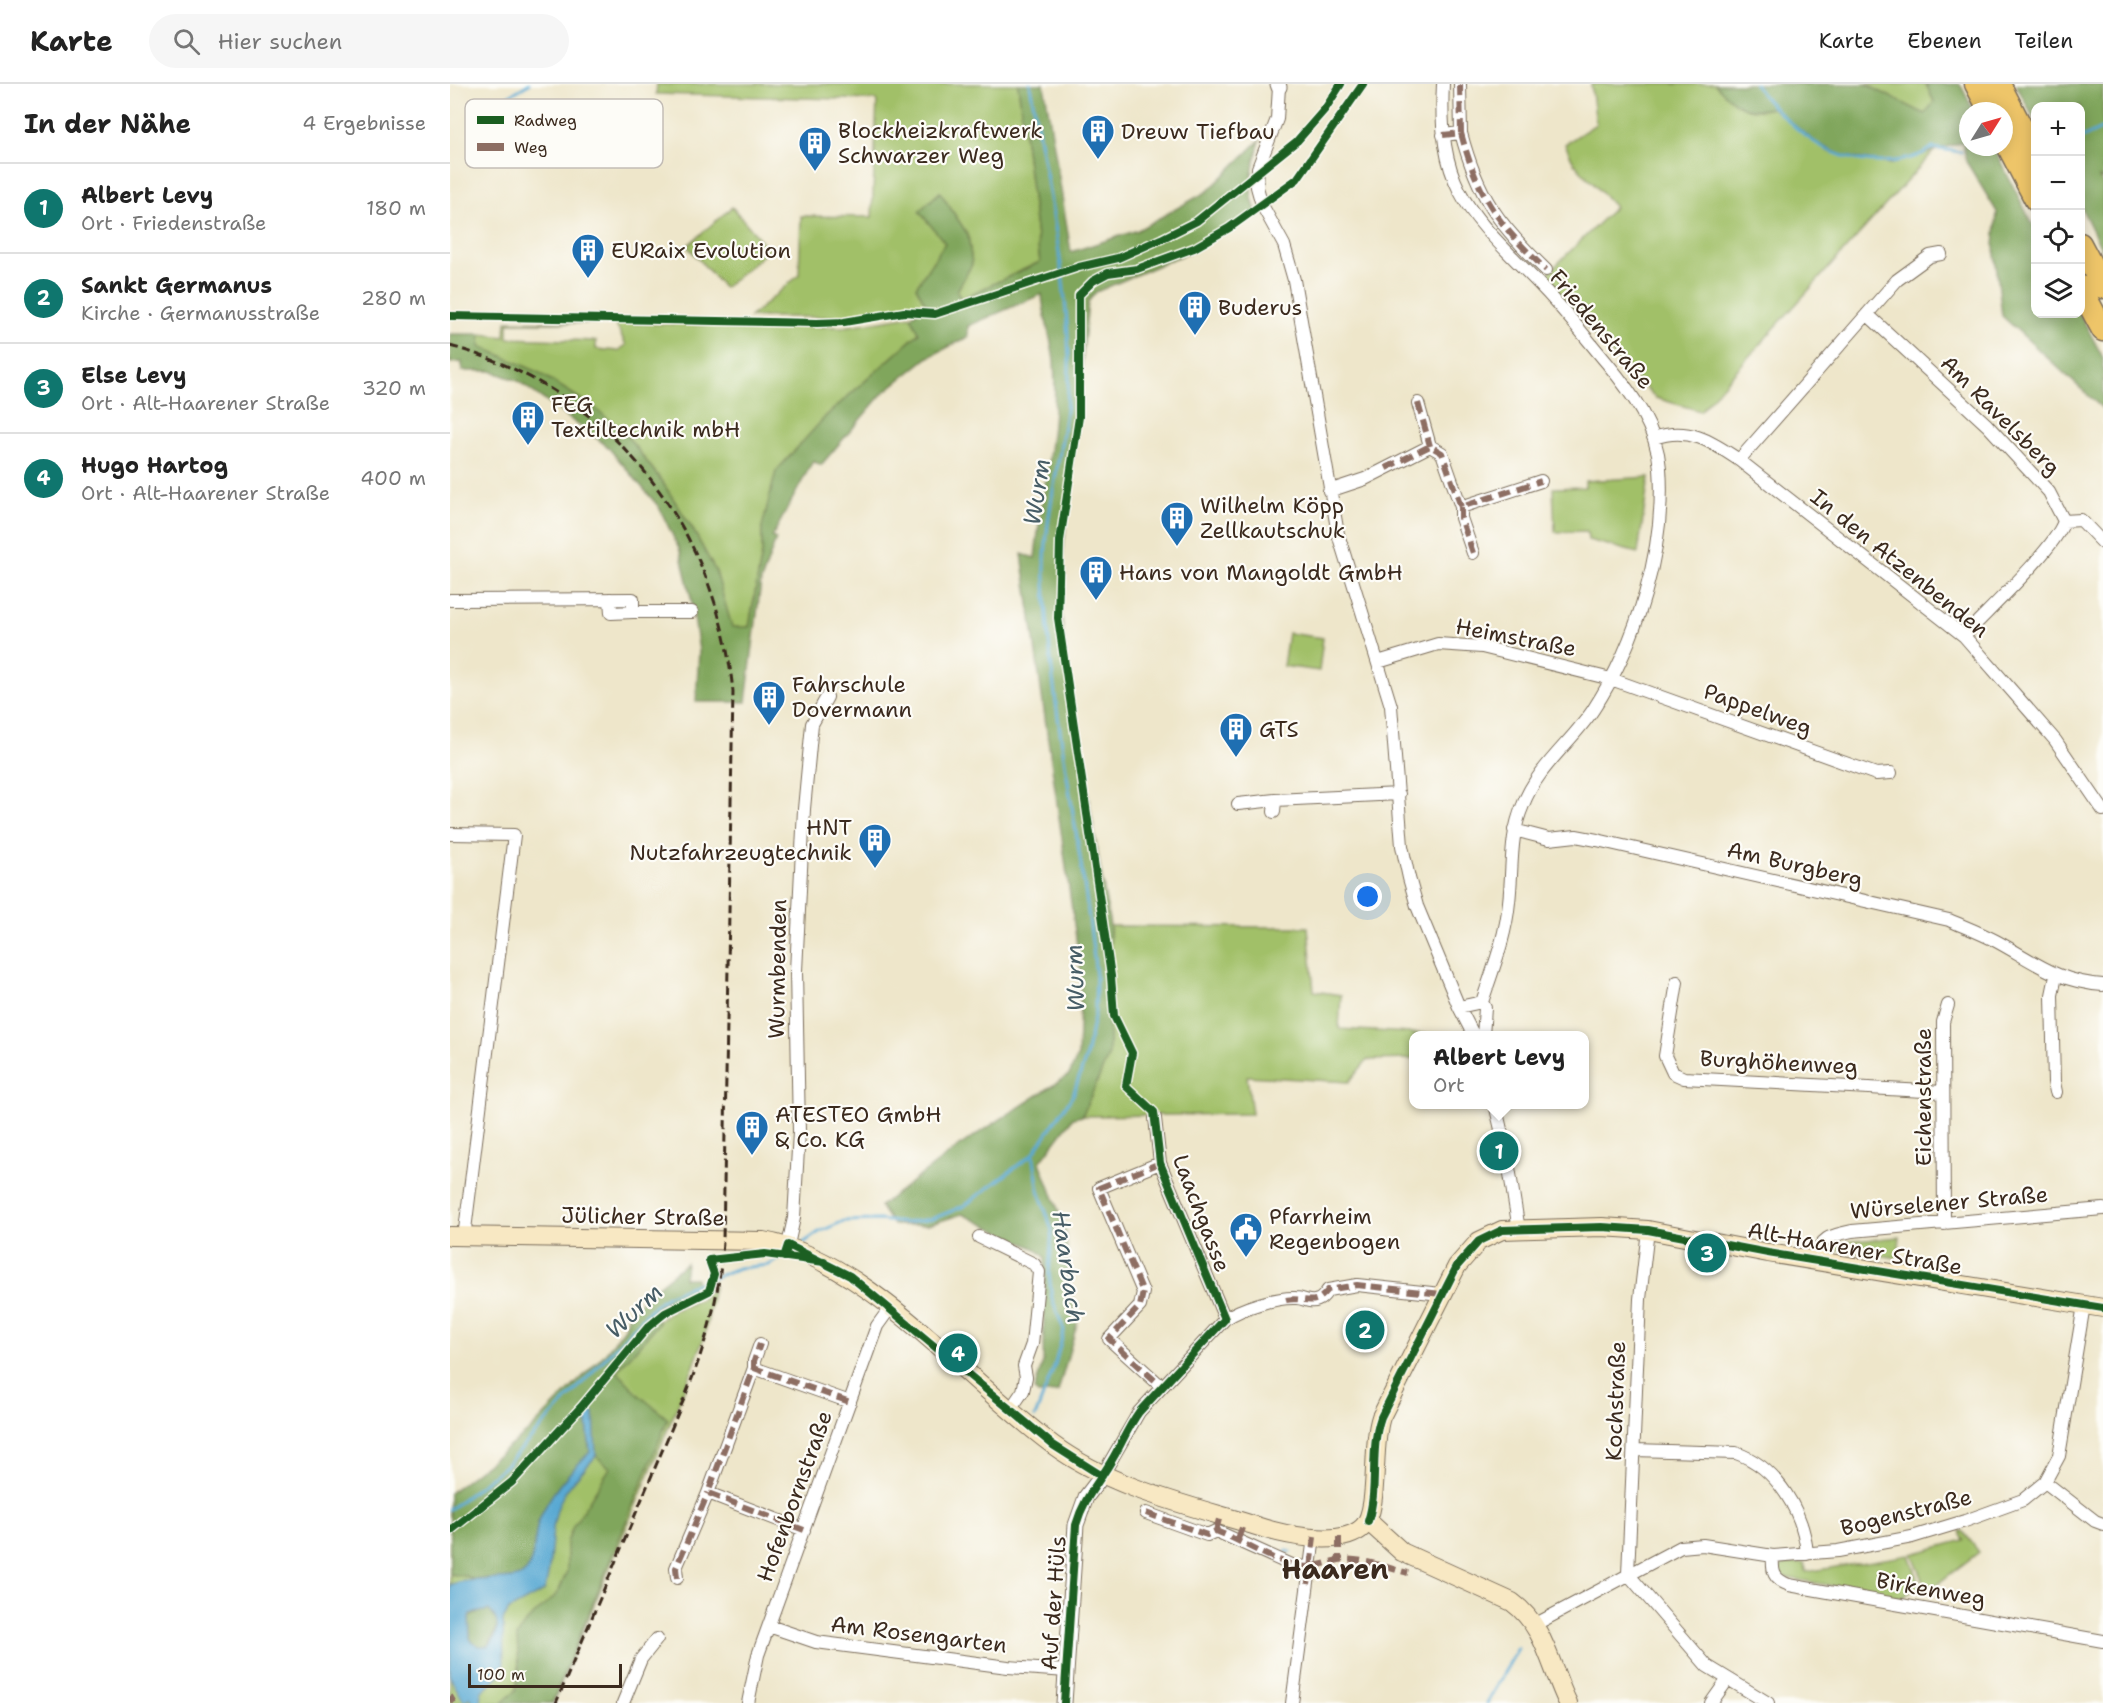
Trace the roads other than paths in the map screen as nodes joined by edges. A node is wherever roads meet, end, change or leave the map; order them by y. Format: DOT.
graph roads {
  1 [pos="1443,84"];
  2 [pos="1460,84"];
  3 [pos="1976,84"];
  4 [pos="1279,86"];
  5 [pos="1995,99"];
  6 [pos="1461,133"];
  7 [pos="1443,135"];
  8 [pos="2013,140"];
  9 [pos="2013,142"];
  10 [pos="2031,152"];
  11 [pos="2031,187"];
  12 [pos="2085,253"];
  13 [pos="1941,254"];
  14 [pos="1545,270"];
  15 [pos="2103,287"];
  16 [pos="2085,296"];
  17 [pos="1867,314"];
  18 [pos="2103,330"];
  19 [pos="1418,402"];
  20 [pos="1654,438"];
  21 [pos="1430,446"];
  22 [pos="1739,460"];
  23 [pos="1541,481"];
  24 [pos="1329,491"];
  25 [pos="1461,507"];
  26 [pos="2064,521"];
  27 [pos="2103,543"];
  28 [pos="1473,553"];
  29 [pos="450,600"];
  30 [pos="692,612"];
  31 [pos="1964,636"];
  32 [pos="1378,662"];
  33 [pos="1611,679"];
  34 [pos="827,697"];
  35 [pos="1891,773"];
  36 [pos="1399,794"];
  37 [pos="1238,804"];
  38 [pos="2103,810"];
  39 [pos="1514,830"];
  40 [pos="450,834"];
  41 [pos="2056,976"];
  42 [pos="1677,982"];
  43 [pos="2103,985"];
  44 [pos="1482,1002"];
  45 [pos="1948,1005"];
  46 [pos="1459,1007"];
  47 [pos="1472,1031"];
  48 [pos="1483,1031"];
  49 [pos="1943,1092"];
  50 [pos="2056,1092"];
  51 [pos="1496,1109"];
  52 [pos="1155,1118"];
  53 [pos="1160,1164"];
  54 [pos="2103,1209"];
  55 [pos="1944,1224"];
  56 [pos="1519,1230"];
  57 [pos="1648,1230"];
  58 [pos="979,1237"];
  59 [pos="455,1238"];
  60 [pos="794,1248"];
  61 [pos="1815,1260"];
  62 [pos="1441,1294"];
  63 [pos="2084,1305"];
  64 [pos="890,1308"];
  65 [pos="2103,1308"];
  66 [pos="1225,1319"];
  67 [pos="760,1344"];
  68 [pos="754,1368"];
  69 [pos="1162,1387"];
  70 [pos="850,1402"];
  71 [pos="1010,1410"];
  72 [pos="1634,1450"];
  73 [pos="1102,1476"];
  74 [pos="2044,1482"];
  75 [pos="708,1492"];
  76 [pos="1146,1513"];
  77 [pos="1368,1521"];
  78 [pos="1218,1523"];
  79 [pos="2103,1524"];
  80 [pos="804,1530"];
  81 [pos="1241,1531"];
  82 [pos="1314,1537"];
  83 [pos="1807,1554"];
  84 [pos="1773,1556"];
  85 [pos="1310,1567"];
  86 [pos="1628,1574"];
  87 [pos="677,1578"];
  88 [pos="1536,1624"];
  89 [pos="769,1626"];
  90 [pos="657,1639"];
  91 [pos="2103,1641"];
  92 [pos="1066,1671"];
  93 [pos="1728,1679"];
  94 [pos="623,1703"];
  95 [pos="748,1703"];
  96 [pos="1064,1703"];
  97 [pos="1292,1703"];
  98 [pos="1568,1703"];
  99 [pos="1712,1703"];
  100 [pos="1768,1703"];
  1 -- 7 [label="street, Friedenstraße"];
  2 -- 6 [label="street, Friedenstraße"];
  3 -- 5 [label="highway"];
  4 -- 24 [label="street"];
  6 -- 7 [label="street"];
  6 -- 14 [label="street, Friedenstraße"];
  7 -- 20 [label="street, Friedenstraße"];
  8 -- 10 [label="highway"];
  9 -- 11 [label="highway"];
  12 -- 15 [label="highway"];
  13 -- 17 [label="street"];
  16 -- 18 [label="highway"];
  17 -- 22 [label="street"];
  17 -- 26 [label="street, Am Ravelsberg"];
  19 -- 21 [label="street"];
  20 -- 22 [label="street, In den Atzenbenden"];
  20 -- 33 [label="street, Friedenstraße"];
  21 -- 24 [label="street"];
  21 -- 25 [label="street"];
  22 -- 31 [label="street, In den Atzenbenden"];
  23 -- 25 [label="street"];
  24 -- 32 [label="street"];
  25 -- 28 [label="street"];
  26 -- 27 [label="street"];
  26 -- 31 [label="street"];
  29 -- 30 [label="street"];
  31 -- 38 [label="street, In den Atzenbenden"];
  32 -- 33 [label="street, Heimstraße"];
  32 -- 36 [label="street"];
  33 -- 35 [label="street, Pappelweg"];
  33 -- 39 [label="street, Friedenstraße"];
  34 -- 60 [label="street, Wurmbenden"];
  36 -- 37 [label="street"];
  36 -- 46 [label="street"];
  39 -- 41 [label="street, Am Burgberg"];
  39 -- 44 [label="street, Friedenstraße"];
  40 -- 59 [label="street"];
  41 -- 43 [label="street, Am Burgberg"];
  41 -- 50 [label="street"];
  42 -- 49 [label="street, Burghöhenweg"];
  44 -- 46 [label="street"];
  44 -- 48 [label="street, Friedenstraße"];
  45 -- 49 [label="street, Eichenstraße"];
  46 -- 47 [label="street"];
  49 -- 55 [label="street, Eichenstraße"];
  51 -- 56 [label="street"];
  52 -- 53 [label="street, Laachgasse"];
  53 -- 66 [label="street, Laachgasse"];
  53 -- 69 [label="street"];
  54 -- 55 [label="street, Würselener Straße"];
  55 -- 61 [label="street, Würselener Straße"];
  56 -- 57 [label="main road, Alt-Haarener Straße"];
  56 -- 62 [label="main road, Alt-Haarener Straße"];
  57 -- 61 [label="main road, Alt-Haarener Straße"];
  57 -- 72 [label="street, Kochstraße"];
  58 -- 71 [label="street"];
  59 -- 60 [label="main road, Jülicher Straße"];
  60 -- 64 [label="main road, Jülicher Straße"];
  61 -- 63 [label="main road, Alt-Haarener Straße"];
  62 -- 66 [label="street"];
  62 -- 77 [label="main road, Alt-Haarener Straße"];
  63 -- 65 [label="main road, Alt-Haarener Straße"];
  63 -- 74 [label="street, Bogenstraße"];
  64 -- 70 [label="street, Hofenbornstraße"];
  64 -- 71 [label="main road"];
  66 -- 69 [label="street"];
  67 -- 68 [label="street"];
  68 -- 70 [label="street"];
  68 -- 75 [label="street"];
  69 -- 73 [label="street"];
  70 -- 80 [label="street, Hofenbornstraße"];
  71 -- 73 [label="main road"];
  72 -- 83 [label="street"];
  72 -- 86 [label="street, Kochstraße"];
  73 -- 78 [label="main road"];
  73 -- 92 [label="street, Auf der Hüls"];
  74 -- 79 [label="street"];
  74 -- 83 [label="street, Bogenstraße"];
  75 -- 80 [label="street"];
  75 -- 87 [label="street"];
  76 -- 78 [label="street"];
  77 -- 82 [label="main road"];
  77 -- 88 [label="main road"];
  78 -- 81 [label="main road"];
  80 -- 89 [label="street, Hofenbornstraße"];
  81 -- 82 [label="main road"];
  81 -- 85 [label="street"];
  82 -- 85 [label="street"];
  83 -- 84 [label="street, Bogenstraße"];
  84 -- 86 [label="street, Bogenstraße"];
  84 -- 91 [label="street, Birkenweg"];
  85 -- 97 [label="street"];
  86 -- 88 [label="street, Bogenstraße"];
  86 -- 93 [label="street"];
  88 -- 98 [label="main road"];
  89 -- 92 [label="street, Am Rosengarten"];
  89 -- 95 [label="street, Hofenbornstraße"];
  90 -- 94 [label="street"];
  92 -- 96 [label="street, Auf der Hüls"];
  93 -- 99 [label="street"];
  93 -- 100 [label="street"];
}
